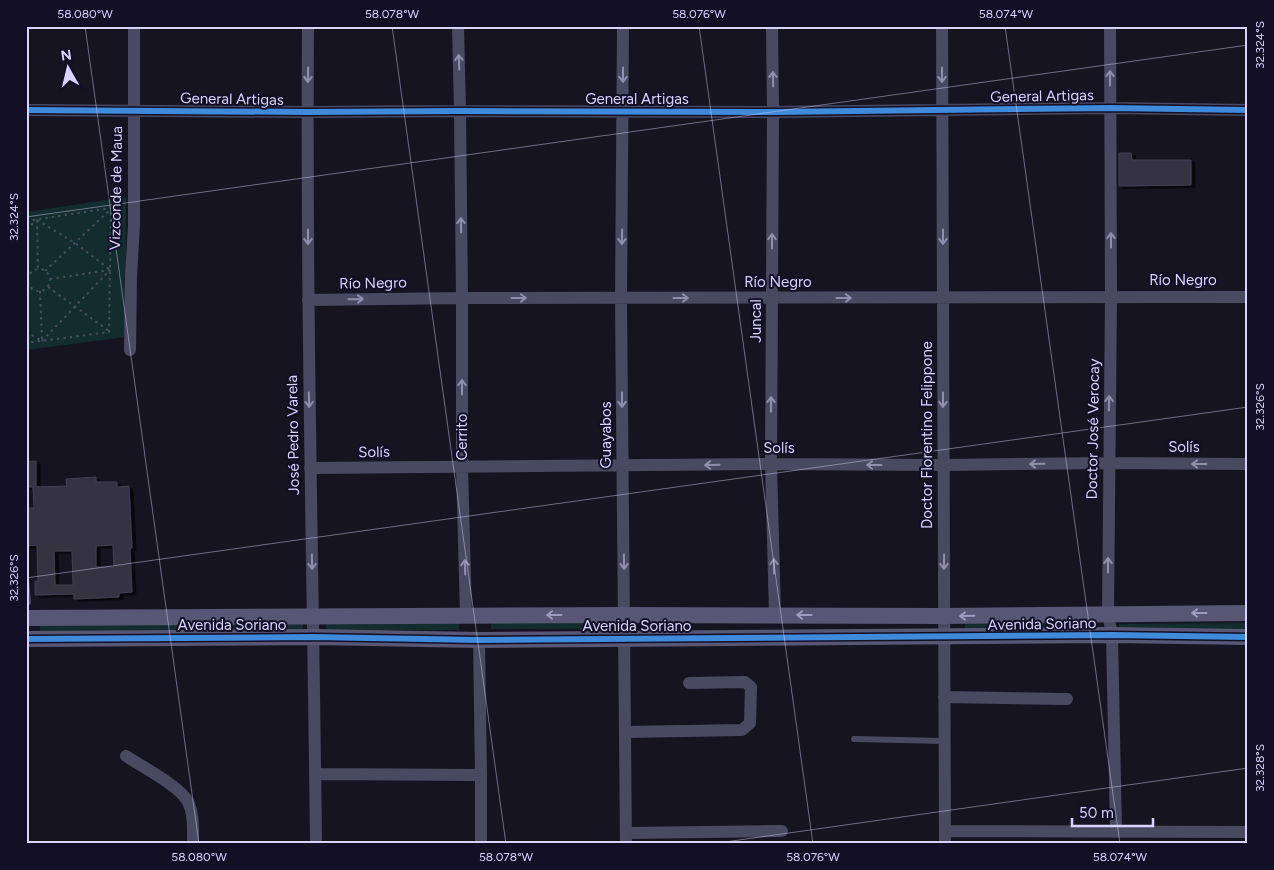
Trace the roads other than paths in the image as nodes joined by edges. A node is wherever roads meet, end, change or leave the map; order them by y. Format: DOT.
graph roads {
  1 [pos="134,26"];
  2 [pos="308,26"];
  3 [pos="458,26"];
  4 [pos="623,26"];
  5 [pos="772,26"];
  6 [pos="942,26"];
  7 [pos="1110,26"];
  8 [pos="1111,108"];
  9 [pos="26,110"];
  10 [pos="133,110"];
  11 [pos="942,110"];
  12 [pos="1248,110"];
  13 [pos="460,111"];
  14 [pos="623,111"];
  15 [pos="308,112"];
  16 [pos="773,112"];
  17 [pos="943,297"];
  18 [pos="1111,297"];
  19 [pos="1248,297"];
  20 [pos="462,298"];
  21 [pos="621,298"];
  22 [pos="772,298"];
  23 [pos="308,300"];
  24 [pos="130,350"];
  25 [pos="1108,463"];
  26 [pos="771,464"];
  27 [pos="1248,464"];
  28 [pos="944,465"];
  29 [pos="622,466"];
  30 [pos="462,467"];
  31 [pos="310,468"];
  32 [pos="26,577"];
  33 [pos="28,609"];
  34 [pos="1248,613"];
  35 [pos="1108,614"];
  36 [pos="625,615"];
  37 [pos="775,615"];
  38 [pos="466,616"];
  39 [pos="944,616"];
  40 [pos="314,617"];
  41 [pos="1112,635"];
  42 [pos="1248,636"];
  43 [pos="314,637"];
  44 [pos="944,637"];
  45 [pos="625,638"];
  46 [pos="28,639"];
  47 [pos="479,640"];
  48 [pos="689,683"];
  49 [pos="944,697"];
  50 [pos="1067,699"];
  51 [pos="625,732"];
  52 [pos="854,739"];
  53 [pos="945,740"];
  54 [pos="126,756"];
  55 [pos="315,774"];
  56 [pos="481,775"];
  57 [pos="782,831"];
  58 [pos="1116,831"];
  59 [pos="1248,832"];
  60 [pos="626,838"];
  61 [pos="945,838"];
  62 [pos="193,844"];
  63 [pos="316,844"];
  64 [pos="481,844"];
  1 -- 10 [label="street, Vizconde de Maua"];
  2 -- 15 [label="street, José Pedro Varela, one-way"];
  13 -- 3 [label="street, Cerrito, one-way"];
  4 -- 14 [label="street, Guayabos, one-way"];
  16 -- 5 [label="street, Juncal, one-way"];
  6 -- 11 [label="street, Doctor Florentino Felippone, one-way"];
  8 -- 7 [label="street, Doctor José Verocay, one-way"];
  8 -- 11 [label="street, General Artigas"];
  8 -- 12 [label="street, General Artigas"];
  18 -- 8 [label="street, Doctor José Verocay, one-way"];
  9 -- 10 [label="street, General Artigas"];
  10 -- 15 [label="street, General Artigas"];
  10 -- 24 [label="street, Vizconde de Maua"];
  11 -- 16 [label="street, General Artigas"];
  11 -- 17 [label="street, Doctor Florentino Felippone, one-way"];
  13 -- 14 [label="street, General Artigas"];
  13 -- 15 [label="street, General Artigas"];
  20 -- 13 [label="street, Cerrito, one-way"];
  14 -- 16 [label="street, General Artigas"];
  14 -- 21 [label="street, Guayabos, one-way"];
  15 -- 23 [label="street, José Pedro Varela, one-way"];
  22 -- 16 [label="street, Juncal, one-way"];
  17 -- 18 [label="street, Río Negro"];
  22 -- 17 [label="street, Río Negro, one-way"];
  17 -- 28 [label="street, Doctor Florentino Felippone, one-way"];
  18 -- 19 [label="street, Río Negro"];
  25 -- 18 [label="street, Doctor José Verocay, one-way"];
  20 -- 21 [label="street, Río Negro, one-way"];
  23 -- 20 [label="street, Río Negro, one-way"];
  30 -- 20 [label="street, Cerrito, one-way"];
  21 -- 22 [label="street, Río Negro, one-way"];
  21 -- 29 [label="street, Guayabos, one-way"];
  26 -- 22 [label="street, Juncal, one-way"];
  23 -- 31 [label="street, José Pedro Varela, one-way"];
  27 -- 25 [label="street, Solís, one-way"];
  25 -- 28 [label="street, Solís, one-way"];
  35 -- 25 [label="street, Doctor José Verocay, one-way"];
  28 -- 26 [label="street, Solís, one-way"];
  26 -- 29 [label="street, Solís, one-way"];
  37 -- 26 [label="street, Juncal, one-way"];
  28 -- 39 [label="street, Doctor Florentino Felippone, one-way"];
  29 -- 30 [label="street, Solís"];
  29 -- 36 [label="street, Guayabos, one-way"];
  30 -- 31 [label="street, Solís"];
  38 -- 30 [label="street, Cerrito, one-way"];
  31 -- 40 [label="street, José Pedro Varela, one-way"];
  32 -- 33 [label="lane"];
  33 -- 40 [label="street, Avenida Soriano"];
  33 -- 46 [label="street"];
  34 -- 35 [label="street, Avenida Soriano, one-way"];
  35 -- 39 [label="street, Avenida Soriano, one-way"];
  35 -- 41 [label="street, Doctor José Verocay"];
  36 -- 37 [label="street, Avenida Soriano"];
  36 -- 38 [label="street, Avenida Soriano, one-way"];
  36 -- 45 [label="street, Guayabos"];
  39 -- 37 [label="street, Avenida Soriano, one-way"];
  38 -- 40 [label="street, Avenida Soriano"];
  38 -- 47 [label="street, Cerrito"];
  39 -- 44 [label="street, Doctor Florentino Felippone"];
  40 -- 43 [label="street, José Pedro Varela"];
  41 -- 42 [label="street, Avenida Soriano"];
  41 -- 44 [label="street, Avenida Soriano"];
  41 -- 58 [label="street, Doctor José Verocay"];
  43 -- 46 [label="street, Avenida Soriano"];
  43 -- 47 [label="street, Avenida Soriano"];
  43 -- 55 [label="street, José Pedro Varela"];
  44 -- 45 [label="street, Avenida Soriano"];
  44 -- 49 [label="street, Doctor Florentino Felippone"];
  45 -- 47 [label="street, Avenida Soriano"];
  45 -- 51 [label="street, Guayabos"];
  47 -- 56 [label="street, Cerrito"];
  48 -- 51 [label="street"];
  49 -- 50 [label="street"];
  49 -- 53 [label="street, Doctor Florentino Felippone"];
  51 -- 60 [label="street, Guayabos"];
  52 -- 53 [label="lane"];
  53 -- 61 [label="street, Doctor Florentino Felippone"];
  54 -- 62 [label="street"];
  55 -- 56 [label="street"];
  55 -- 63 [label="street, José Pedro Varela"];
  56 -- 64 [label="street, Cerrito"];
  57 -- 60 [label="street"];
  58 -- 59 [label="street"];
  58 -- 61 [label="street"];
}
